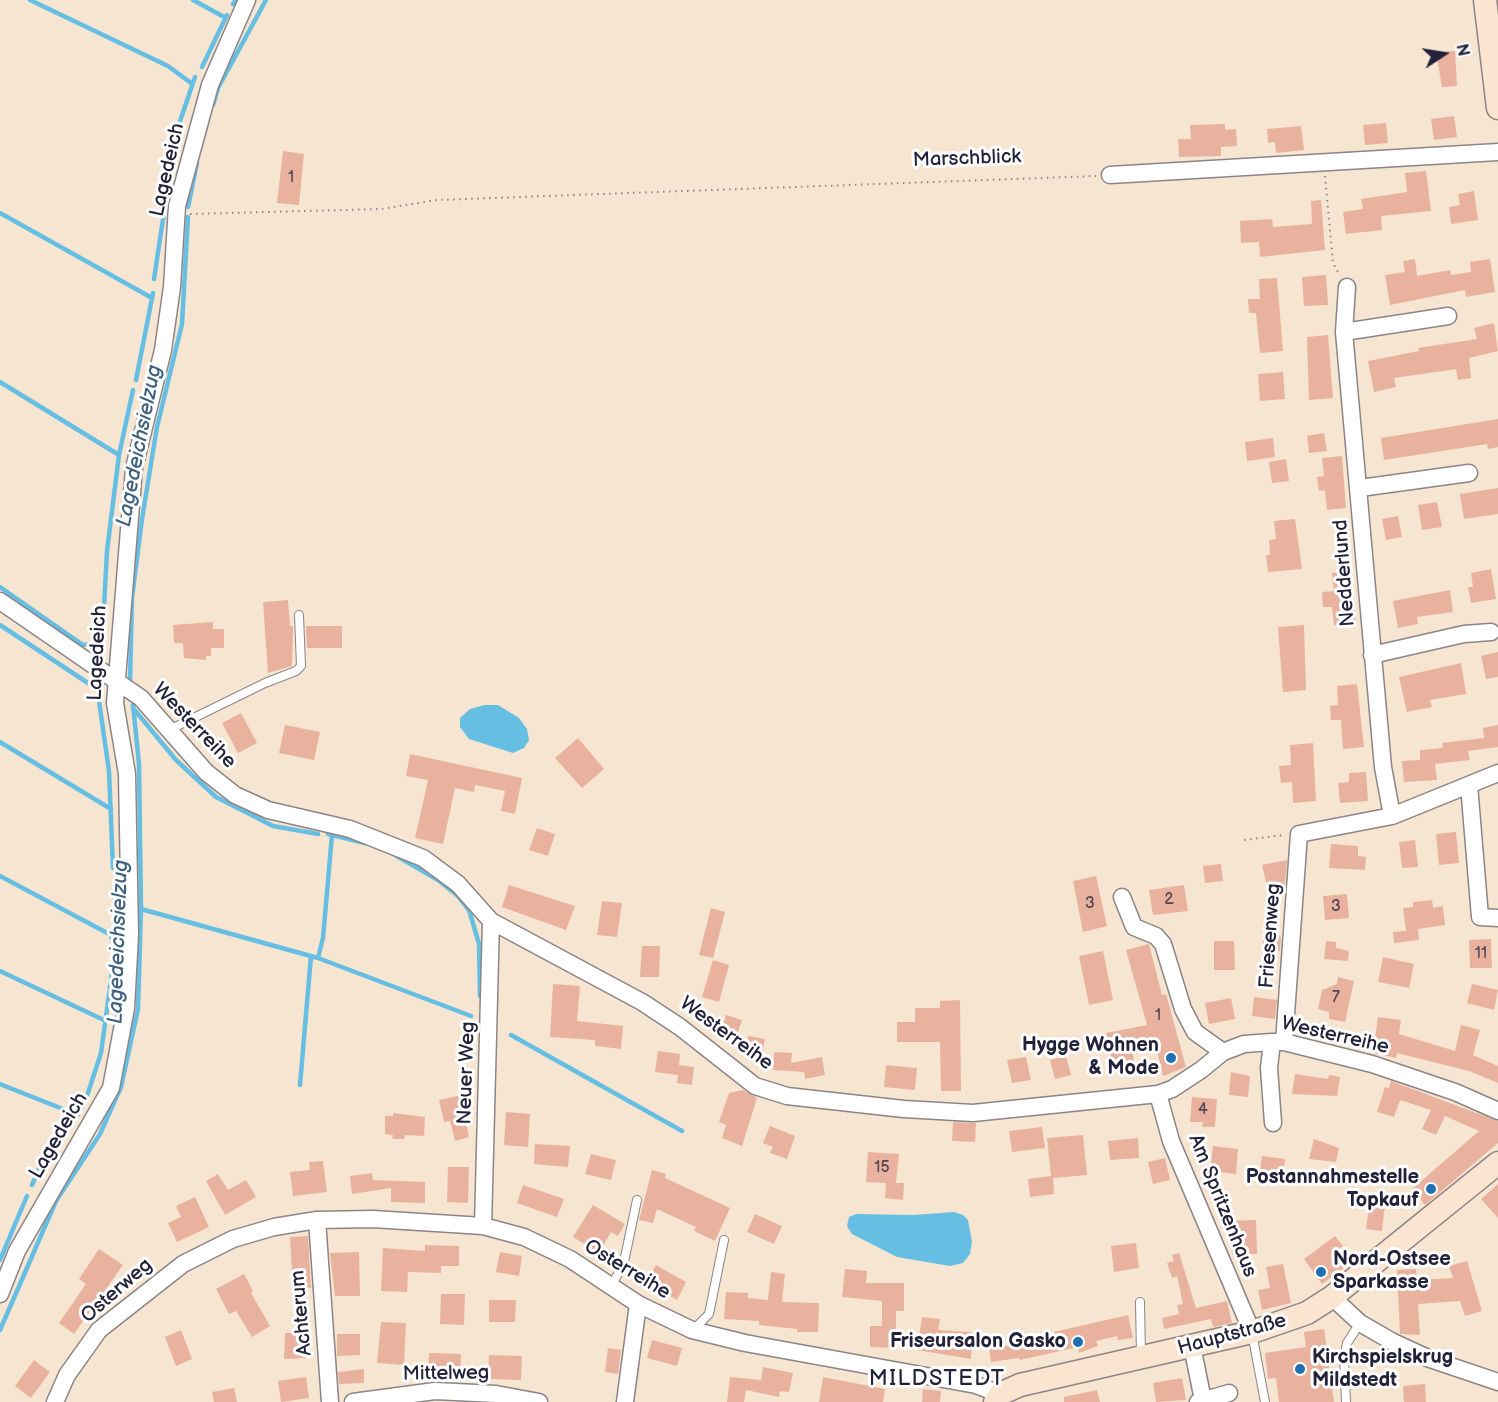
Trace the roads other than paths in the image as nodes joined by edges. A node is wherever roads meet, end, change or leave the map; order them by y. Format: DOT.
graph roads {
  1 [pos="247,0"];
  2 [pos="1485,0"];
  3 [pos="1498,108"];
  4 [pos="1498,152"];
  5 [pos="1110,175"];
  6 [pos="1347,287"];
  7 [pos="1448,316"];
  8 [pos="1344,332"];
  9 [pos="1469,473"];
  10 [pos="1360,488"];
  11 [pos="0,601"];
  12 [pos="299,615"];
  13 [pos="1491,632"];
  14 [pos="1372,655"];
  15 [pos="115,682"];
  16 [pos="169,730"];
  17 [pos="1498,773"];
  18 [pos="1469,785"];
  19 [pos="1392,816"];
  20 [pos="1122,897"];
  21 [pos="1498,918"];
  22 [pos="491,921"];
  23 [pos="1278,1042"];
  24 [pos="1223,1052"];
  25 [pos="1158,1094"];
  26 [pos="1498,1111"];
  27 [pos="1273,1123"];
  28 [pos="1498,1163"];
  29 [pos="637,1200"];
  30 [pos="317,1220"];
  31 [pos="483,1226"];
  32 [pos="232,1239"];
  33 [pos="724,1240"];
  34 [pos="611,1287"];
  35 [pos="0,1294"];
  36 [pos="1332,1297"];
  37 [pos="1140,1302"];
  38 [pos="638,1304"];
  39 [pos="1360,1323"];
  40 [pos="692,1330"];
  41 [pos="1252,1332"];
  42 [pos="1191,1346"];
  43 [pos="1141,1357"];
  44 [pos="1498,1382"];
  45 [pos="1229,1393"];
  46 [pos="998,1398"];
  47 [pos="1200,1401"];
  48 [pos="55,1402"];
  49 [pos="330,1402"];
  50 [pos="353,1402"];
  51 [pos="539,1402"];
  52 [pos="625,1402"];
  53 [pos="1265,1402"];
  54 [pos="1346,1402"];
  1 -- 15 [label="street, Lagedeich"];
  2 -- 3 [label="street"];
  4 -- 5 [label="street"];
  6 -- 8 [label="street, Nedderlund"];
  7 -- 8 [label="street"];
  8 -- 10 [label="street, Nedderlund"];
  9 -- 10 [label="street"];
  10 -- 14 [label="street, Nedderlund"];
  11 -- 15 [label="street, Westerreihe"];
  12 -- 16 [label="lane"];
  13 -- 14 [label="street"];
  14 -- 19 [label="street, Nedderlund"];
  15 -- 16 [label="street, Westerreihe"];
  15 -- 35 [label="street, Lagedeich"];
  16 -- 22 [label="street, Westerreihe"];
  17 -- 18 [label="street"];
  18 -- 19 [label="street"];
  18 -- 21 [label="street"];
  19 -- 23 [label="street, Friesenweg"];
  20 -- 24 [label="street"];
  22 -- 25 [label="street, Westerreihe"];
  22 -- 31 [label="street, Neuer Weg"];
  23 -- 24 [label="street, Westerreihe"];
  23 -- 26 [label="street, Westerreihe"];
  23 -- 27 [label="street, Friesenweg"];
  24 -- 25 [label="street, Westerreihe"];
  25 -- 41 [label="street, Am Spritzenhaus"];
  28 -- 36 [label="street, Hauptstraße"];
  29 -- 34 [label="lane"];
  30 -- 31 [label="street, Osterreihe"];
  30 -- 32 [label="street, Osterreihe"];
  30 -- 49 [label="street, Achterum"];
  31 -- 34 [label="street, Osterreihe"];
  32 -- 48 [label="street, Osterweg"];
  33 -- 40 [label="lane"];
  34 -- 38 [label="street, Osterreihe"];
  36 -- 39 [label="street"];
  36 -- 41 [label="street, Hauptstraße"];
  37 -- 43 [label="lane"];
  38 -- 40 [label="street, Osterreihe"];
  38 -- 52 [label="street"];
  39 -- 44 [label="street"];
  39 -- 54 [label="lane"];
  40 -- 46 [label="street, Osterreihe"];
  41 -- 42 [label="street, Hauptstraße"];
  41 -- 53 [label="lane"];
  42 -- 43 [label="street, Hauptstraße"];
  42 -- 47 [label="street"];
  43 -- 46 [label="street, Hauptstraße"];
  45 -- 47 [label="street"];
  50 -- 51 [label="street, Mittelweg"];
}
